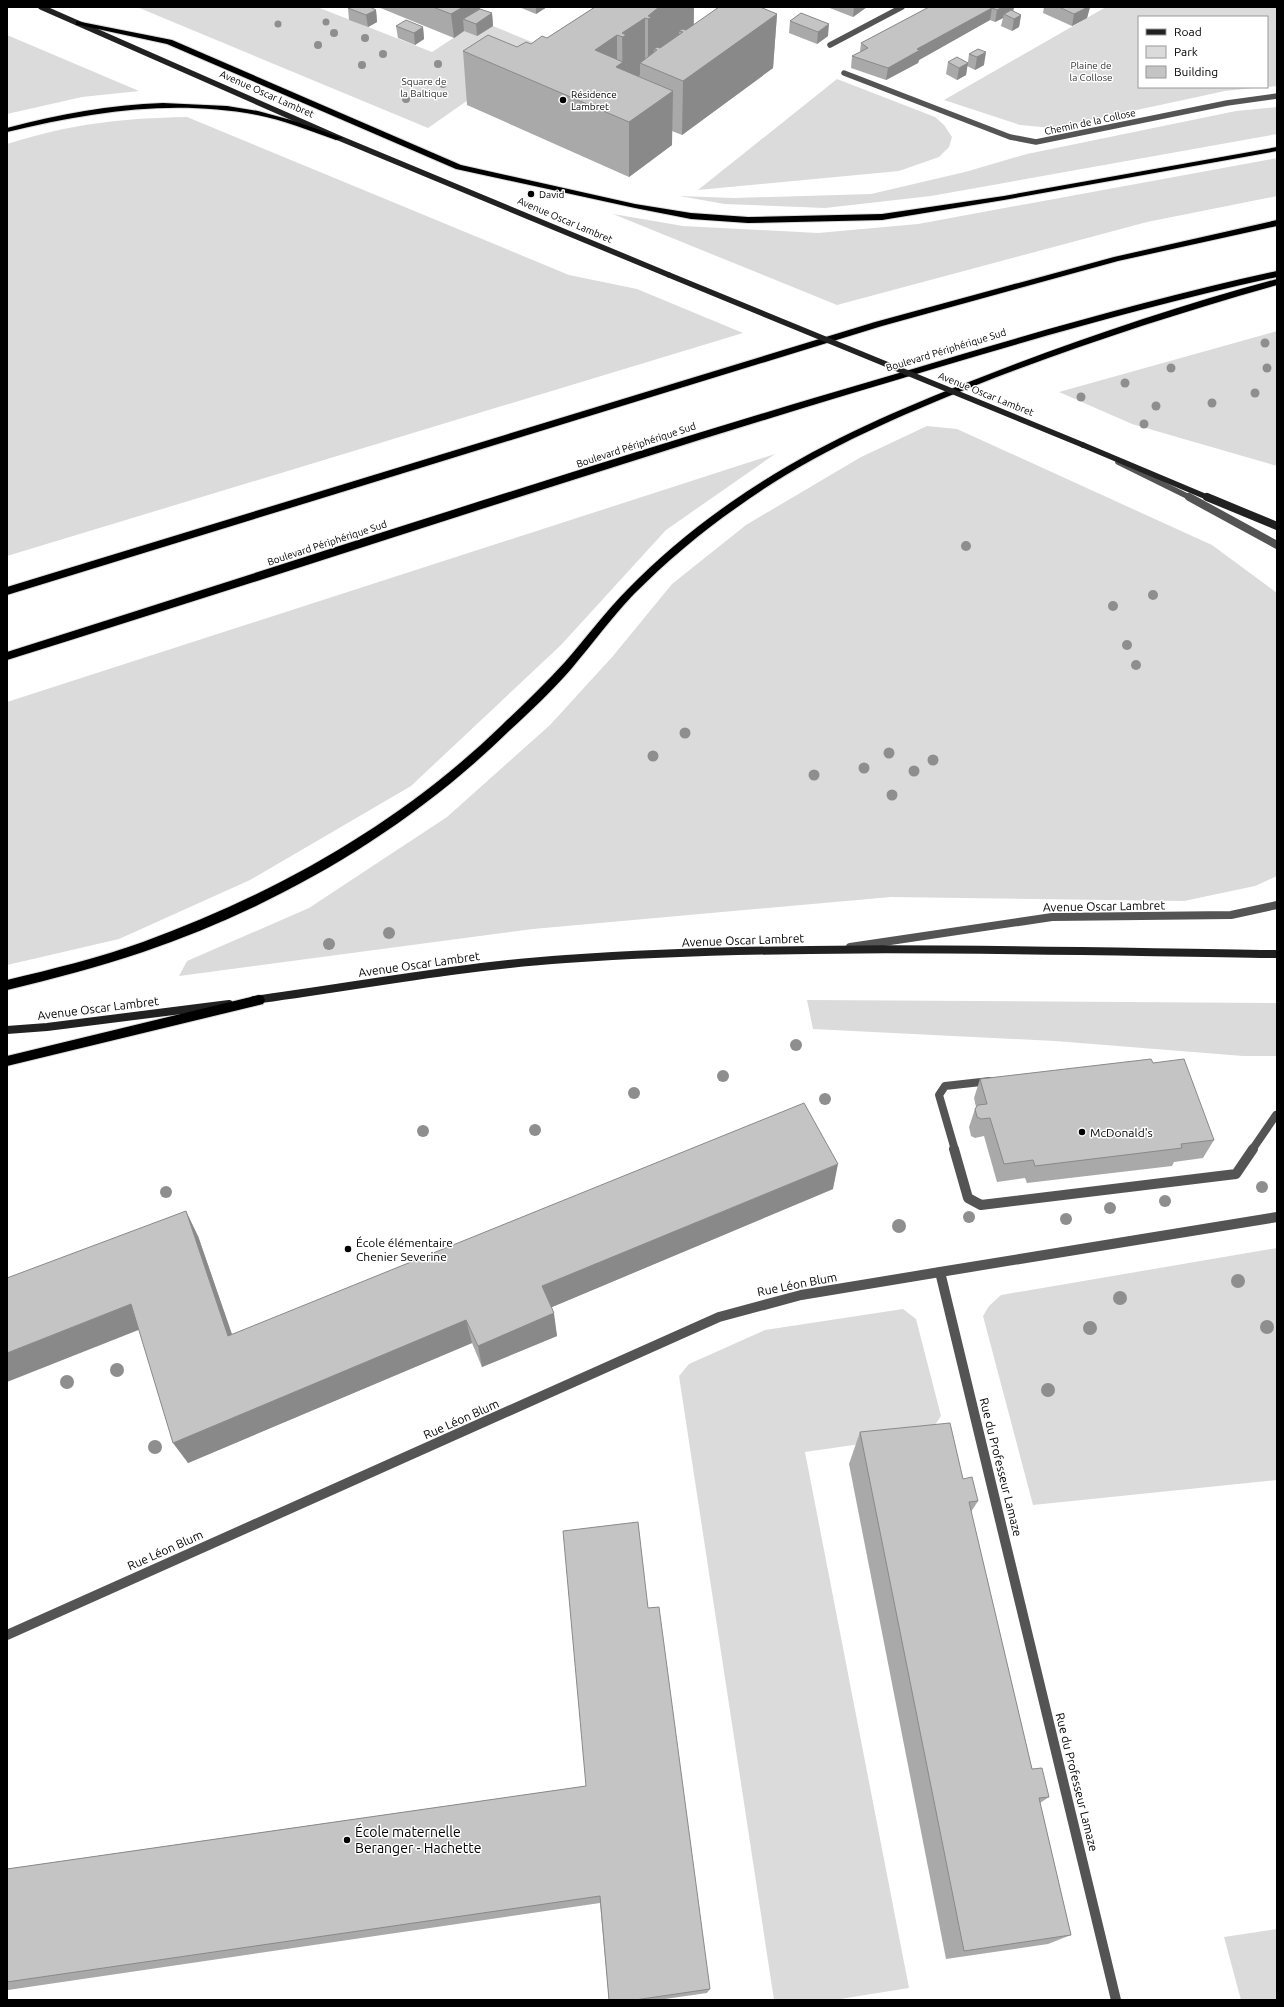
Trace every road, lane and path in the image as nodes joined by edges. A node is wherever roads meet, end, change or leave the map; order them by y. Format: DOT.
graph roads {
  1 [pos="41,7"];
  2 [pos="902,7"];
  3 [pos="80,23"];
  4 [pos="830,45"];
  5 [pos="844,73"];
  6 [pos="1277,96"];
  7 [pos="7,130"];
  8 [pos="339,138"];
  9 [pos="1277,149"];
  10 [pos="1277,223"];
  11 [pos="1277,274"];
  12 [pos="1277,282"];
  13 [pos="1083,445"];
  14 [pos="1277,526"];
  15 [pos="1277,545"];
  16 [pos="7,591"];
  17 [pos="7,656"];
  18 [pos="1277,906"];
  19 [pos="837,949"];
  20 [pos="1277,954"];
  21 [pos="7,985"];
  22 [pos="259,1000"];
  23 [pos="7,1030"];
  24 [pos="7,1061"];
  25 [pos="999,1080"];
  26 [pos="1276,1115"];
  27 [pos="1277,1218"];
  28 [pos="940,1272"];
  29 [pos="7,1635"];
  30 [pos="1116,2000"];
  1 -- 3 [label="main road, Avenue Oscar Lambret"];
  2 -- 4 [label="street"];
  3 -- 8 [label="main road, Avenue Oscar Lambret"];
  3 -- 9 [label="highway"];
  5 -- 6 [label="street, Chemin de la Collose"];
  7 -- 8 [label="highway"];
  8 -- 13 [label="main road, Avenue Oscar Lambret, bridge"];
  10 -- 16 [label="highway"];
  11 -- 17 [label="highway, Boulevard Périphérique Sud"];
  12 -- 21 [label="highway"];
  13 -- 14 [label="main road, Avenue Oscar Lambret"];
  13 -- 15 [label="street, Avenue Oscar Lambret"];
  18 -- 19 [label="street, Avenue Oscar Lambret"];
  19 -- 20 [label="main road, Avenue Oscar Lambret"];
  19 -- 22 [label="main road, Avenue Oscar Lambret"];
  22 -- 23 [label="main road, Avenue Oscar Lambret"];
  22 -- 24 [label="highway"];
  25 -- 26 [label="street"];
  27 -- 28 [label="street"];
  28 -- 29 [label="street, Rue Léon Blum"];
  28 -- 30 [label="street, Rue du Professeur Lamaze"];
}
